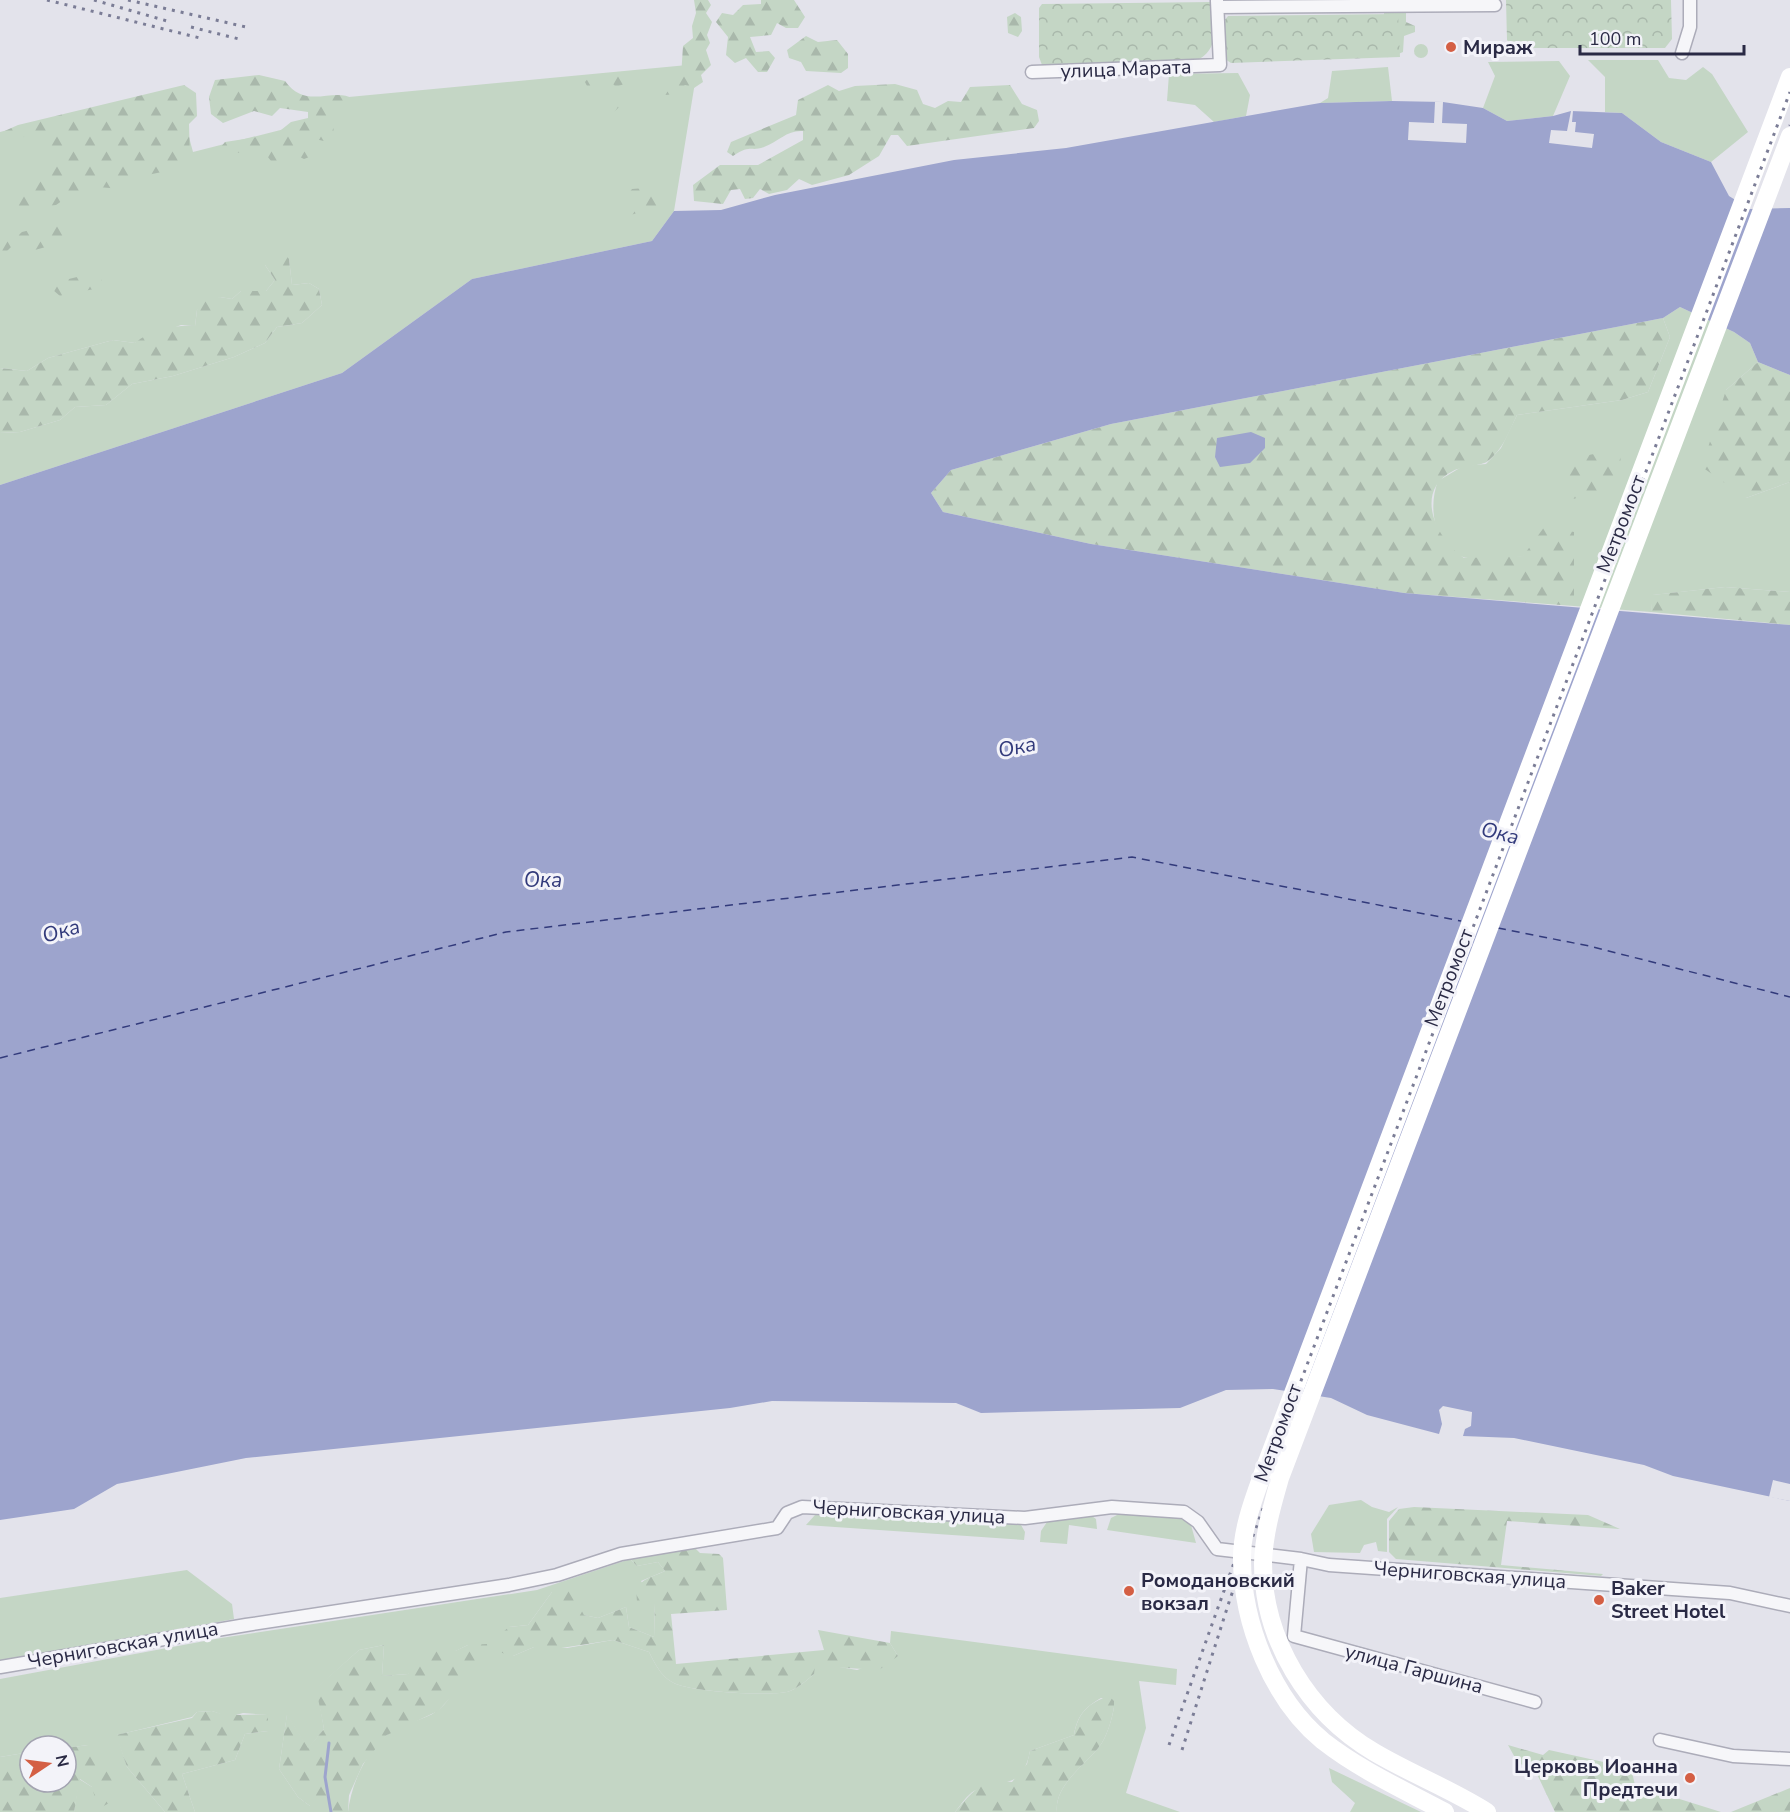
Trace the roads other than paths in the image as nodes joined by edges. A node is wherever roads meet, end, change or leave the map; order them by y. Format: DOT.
graph roads {
  1 [pos="1690,0"];
  2 [pos="1217,3"];
  3 [pos="1496,5"];
  4 [pos="1682,53"];
  5 [pos="1032,72"];
  6 [pos="1790,77"];
  7 [pos="1790,136"];
  8 [pos="1301,1559"];
  9 [pos="1790,1606"];
  10 [pos="0,1666"];
  11 [pos="1535,1702"];
  12 [pos="1660,1740"];
  13 [pos="1790,1759"];
  14 [pos="1445,1812"];
  15 [pos="1487,1812"];
  1 -- 4 [label="street"];
  2 -- 3 [label="street"];
  2 -- 5 [label="street, улица Марата"];
  6 -- 14 [label="main road, Метромост, bridge"];
  7 -- 15 [label="main road, Метромост, bridge"];
  8 -- 9 [label="street, Черниговская улица"];
  8 -- 10 [label="street, Черниговская улица"];
  8 -- 11 [label="street, улица Гаршина"];
  12 -- 13 [label="street"];
}
